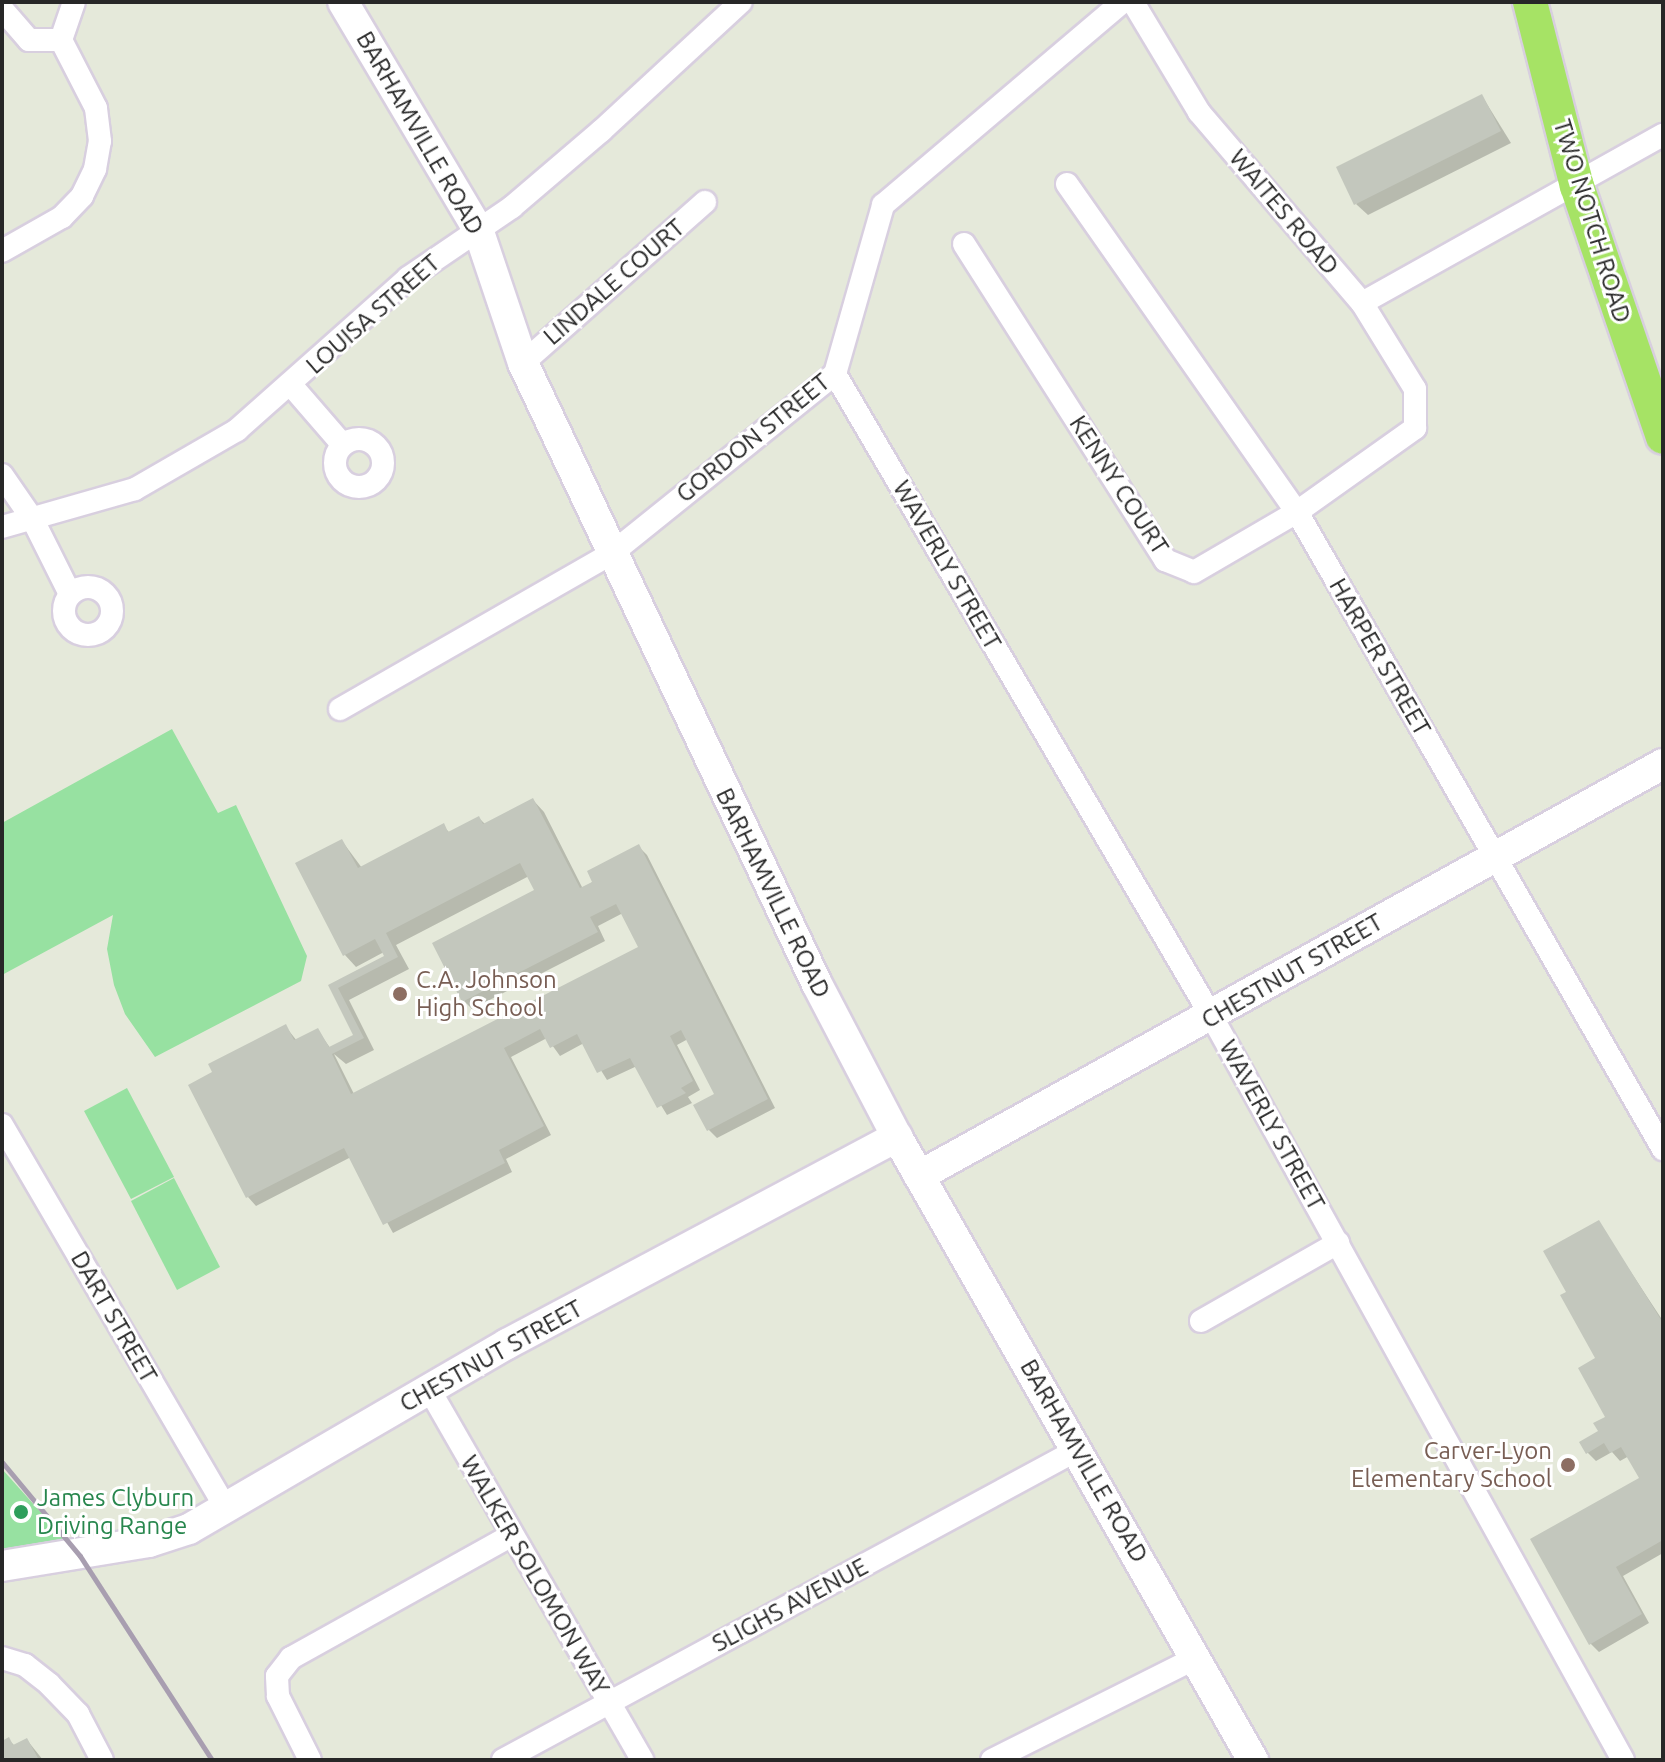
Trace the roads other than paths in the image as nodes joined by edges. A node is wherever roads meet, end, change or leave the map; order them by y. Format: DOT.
graph roads {
  1 [pos="74,2"];
  2 [pos="741,2"];
  3 [pos="1122,2"];
  4 [pos="1133,2"];
  5 [pos="1530,2"];
  6 [pos="348,4"];
  7 [pos="2,9"];
  8 [pos="61,40"];
  9 [pos="1663,135"];
  10 [pos="1067,184"];
  11 [pos="1577,186"];
  12 [pos="705,202"];
  13 [pos="478,229"];
  14 [pos="964,244"];
  15 [pos="2,251"];
  16 [pos="1362,303"];
  17 [pos="523,363"];
  18 [pos="835,374"];
  19 [pos="291,385"];
  20 [pos="1415,428"];
  21 [pos="1663,437"];
  22 [pos="343,445"];
  23 [pos="2,475"];
  24 [pos="1297,512"];
  25 [pos="33,520"];
  26 [pos="2,527"];
  27 [pos="611,554"];
  28 [pos="70,594"];
  29 [pos="340,709"];
  30 [pos="1663,764"];
  31 [pos="1493,857"];
  32 [pos="1212,1017"];
  33 [pos="2,1125"];
  34 [pos="897,1137"];
  35 [pos="1663,1149"];
  36 [pos="919,1176"];
  37 [pos="1338,1243"];
  38 [pos="1201,1321"];
  39 [pos="429,1389"];
  40 [pos="1077,1450"];
  41 [pos="226,1509"];
  42 [pos="512,1535"];
  43 [pos="2,1566"];
  44 [pos="2,1658"];
  45 [pos="1196,1658"];
  46 [pos="608,1704"];
  47 [pos="102,1760"];
  48 [pos="310,1760"];
  49 [pos="503,1760"];
  50 [pos="642,1760"];
  51 [pos="992,1760"];
  52 [pos="1253,1760"];
  53 [pos="1623,1760"];
  1 -- 8 [label="street"];
  2 -- 13 [label="street, LOUISA STREET"];
  3 -- 18 [label="street, GORDON STREET"];
  4 -- 16 [label="street, WAITES ROAD"];
  5 -- 11 [label="main road, TWO NOTCH ROAD"];
  6 -- 13 [label="street, BARHAMVILLE ROAD"];
  7 -- 8 [label="street"];
  8 -- 15 [label="street"];
  9 -- 11 [label="street"];
  10 -- 24 [label="street, HARPER STREET"];
  11 -- 16 [label="street"];
  11 -- 21 [label="main road, TWO NOTCH ROAD"];
  12 -- 17 [label="street, LINDALE COURT"];
  13 -- 17 [label="street, BARHAMVILLE ROAD"];
  13 -- 19 [label="street, LOUISA STREET"];
  14 -- 24 [label="street, KENNY COURT"];
  16 -- 20 [label="street, WAITES ROAD"];
  17 -- 27 [label="street, BARHAMVILLE ROAD"];
  18 -- 27 [label="street, GORDON STREET"];
  18 -- 32 [label="street, WAVERLY STREET"];
  19 -- 22 [label="street"];
  19 -- 25 [label="street, LOUISA STREET"];
  20 -- 24 [label="street, KENNY COURT"];
  23 -- 25 [label="street"];
  24 -- 31 [label="street, HARPER STREET"];
  25 -- 26 [label="street, LOUISA STREET"];
  25 -- 28 [label="street"];
  27 -- 29 [label="street, GORDON STREET"];
  27 -- 34 [label="street, BARHAMVILLE ROAD"];
  30 -- 31 [label="street, CHESTNUT STREET"];
  31 -- 32 [label="street, CHESTNUT STREET"];
  31 -- 35 [label="street, HARPER STREET"];
  32 -- 36 [label="street, CHESTNUT STREET"];
  32 -- 37 [label="street, WAVERLY STREET"];
  33 -- 41 [label="street, DART STREET"];
  34 -- 36 [label="street, BARHAMVILLE ROAD"];
  34 -- 39 [label="street, CHESTNUT STREET"];
  36 -- 40 [label="street, BARHAMVILLE ROAD"];
  37 -- 38 [label="street"];
  37 -- 53 [label="street, WAVERLY STREET"];
  39 -- 41 [label="street, CHESTNUT STREET"];
  39 -- 42 [label="street, WALKER SOLOMON WAY"];
  40 -- 45 [label="street, BARHAMVILLE ROAD"];
  40 -- 46 [label="street, SLIGHS AVENUE"];
  41 -- 43 [label="street, CHESTNUT STREET"];
  42 -- 46 [label="street, WALKER SOLOMON WAY"];
  42 -- 48 [label="street"];
  44 -- 47 [label="street"];
  45 -- 51 [label="street"];
  45 -- 52 [label="street, BARHAMVILLE ROAD"];
  46 -- 49 [label="street, SLIGHS AVENUE"];
  46 -- 50 [label="street, WALKER SOLOMON WAY"];
}
